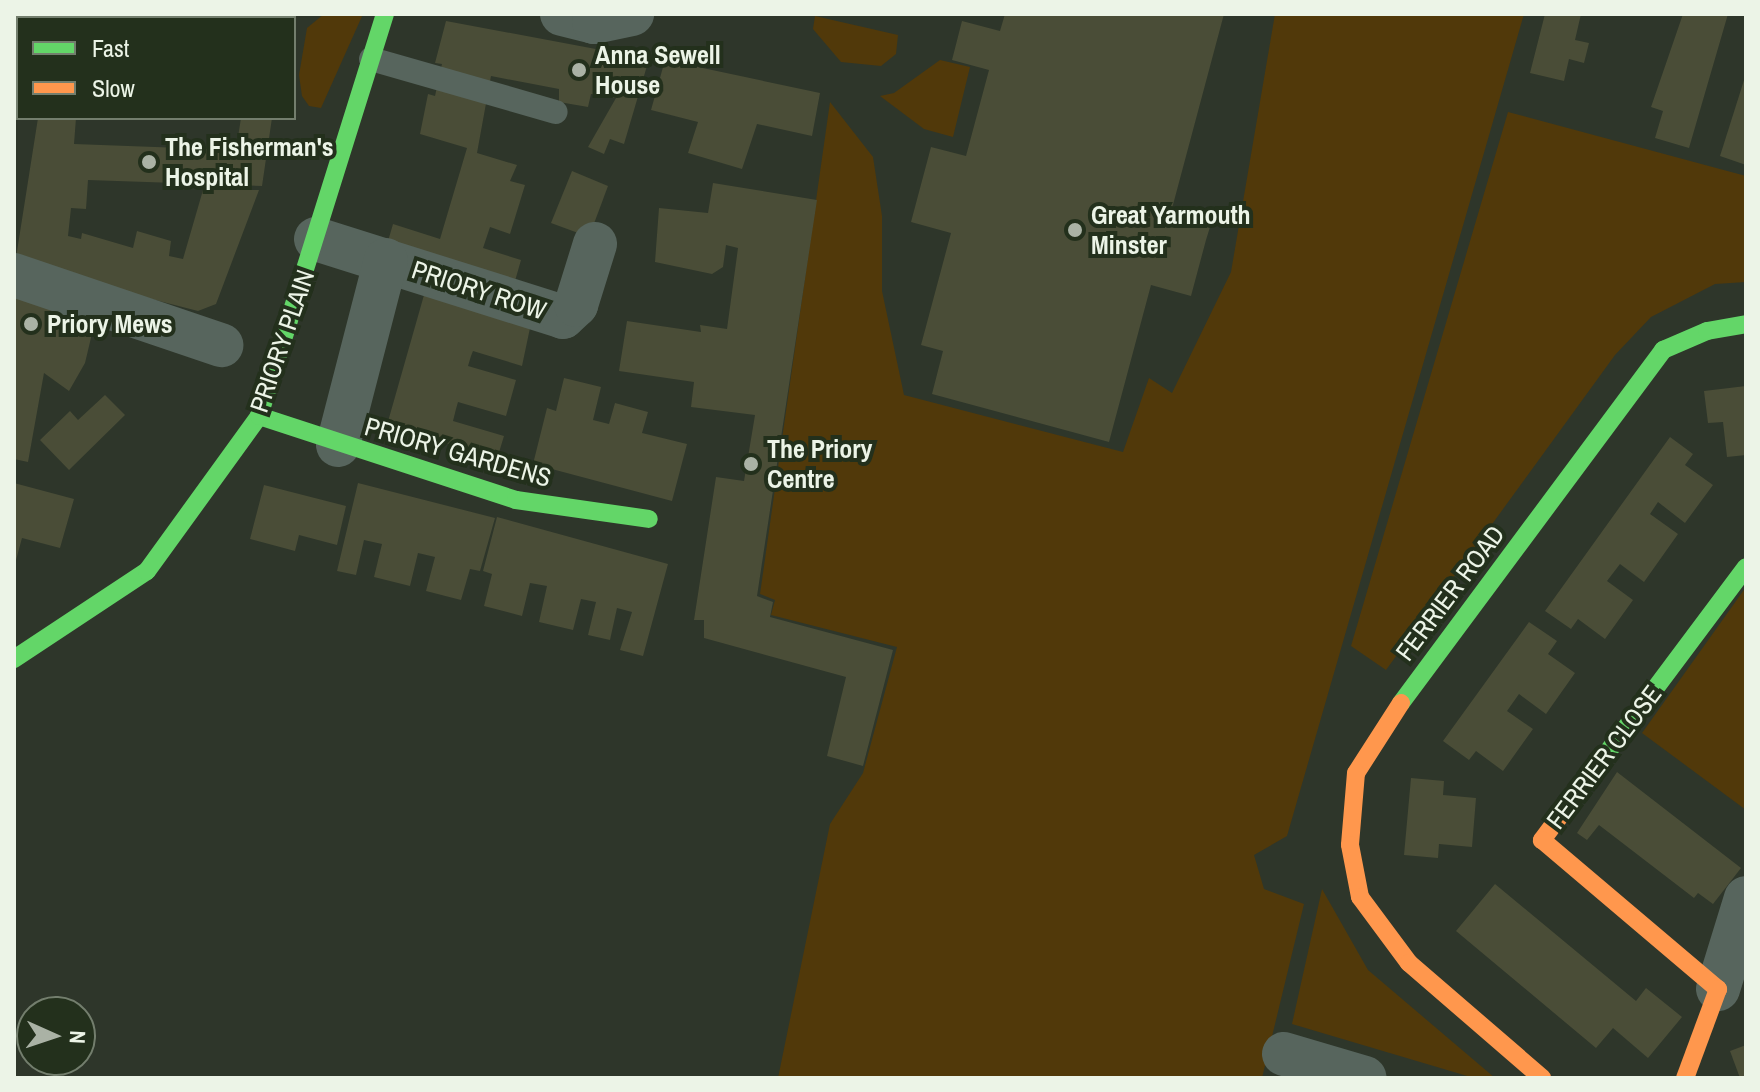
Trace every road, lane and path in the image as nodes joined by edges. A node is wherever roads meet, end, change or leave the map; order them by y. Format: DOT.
graph roads {
  1 [pos="562,14"];
  2 [pos="632,14"];
  3 [pos="386,17"];
  4 [pos="16,54"];
  5 [pos="371,59"];
  6 [pos="14,79"];
  7 [pos="556,112"];
  8 [pos="316,239"];
  9 [pos="595,244"];
  10 [pos="386,260"];
  11 [pos="14,275"];
  12 [pos="1746,324"];
  13 [pos="221,345"];
  14 [pos="259,416"];
  15 [pos="338,445"];
  16 [pos="649,519"];
  17 [pos="1746,567"];
  18 [pos="14,659"];
  19 [pos="1746,898"];
  20 [pos="1718,989"];
  21 [pos="1292,1064"];
  22 [pos="1365,1078"];
  23 [pos="1542,1078"];
  24 [pos="1685,1078"];
  1 -- 2 [label="street"];
  3 -- 5 [label="street, PRIORY PLAIN"];
  4 -- 6 [label="street"];
  5 -- 7 [label="lane"];
  5 -- 8 [label="street, PRIORY PLAIN"];
  8 -- 10 [label="street, PRIORY ROW"];
  8 -- 14 [label="street, PRIORY PLAIN"];
  9 -- 10 [label="street, PRIORY ROW"];
  10 -- 15 [label="street"];
  11 -- 13 [label="street"];
  12 -- 23 [label="street, FERRIER ROAD"];
  14 -- 15 [label="street, PRIORY GARDENS"];
  14 -- 18 [label="street, PRIORY PLAIN"];
  15 -- 16 [label="street, PRIORY GARDENS"];
  17 -- 20 [label="street, FERRIER CLOSE"];
  19 -- 20 [label="street"];
  20 -- 24 [label="street"];
  21 -- 22 [label="street"];
}
